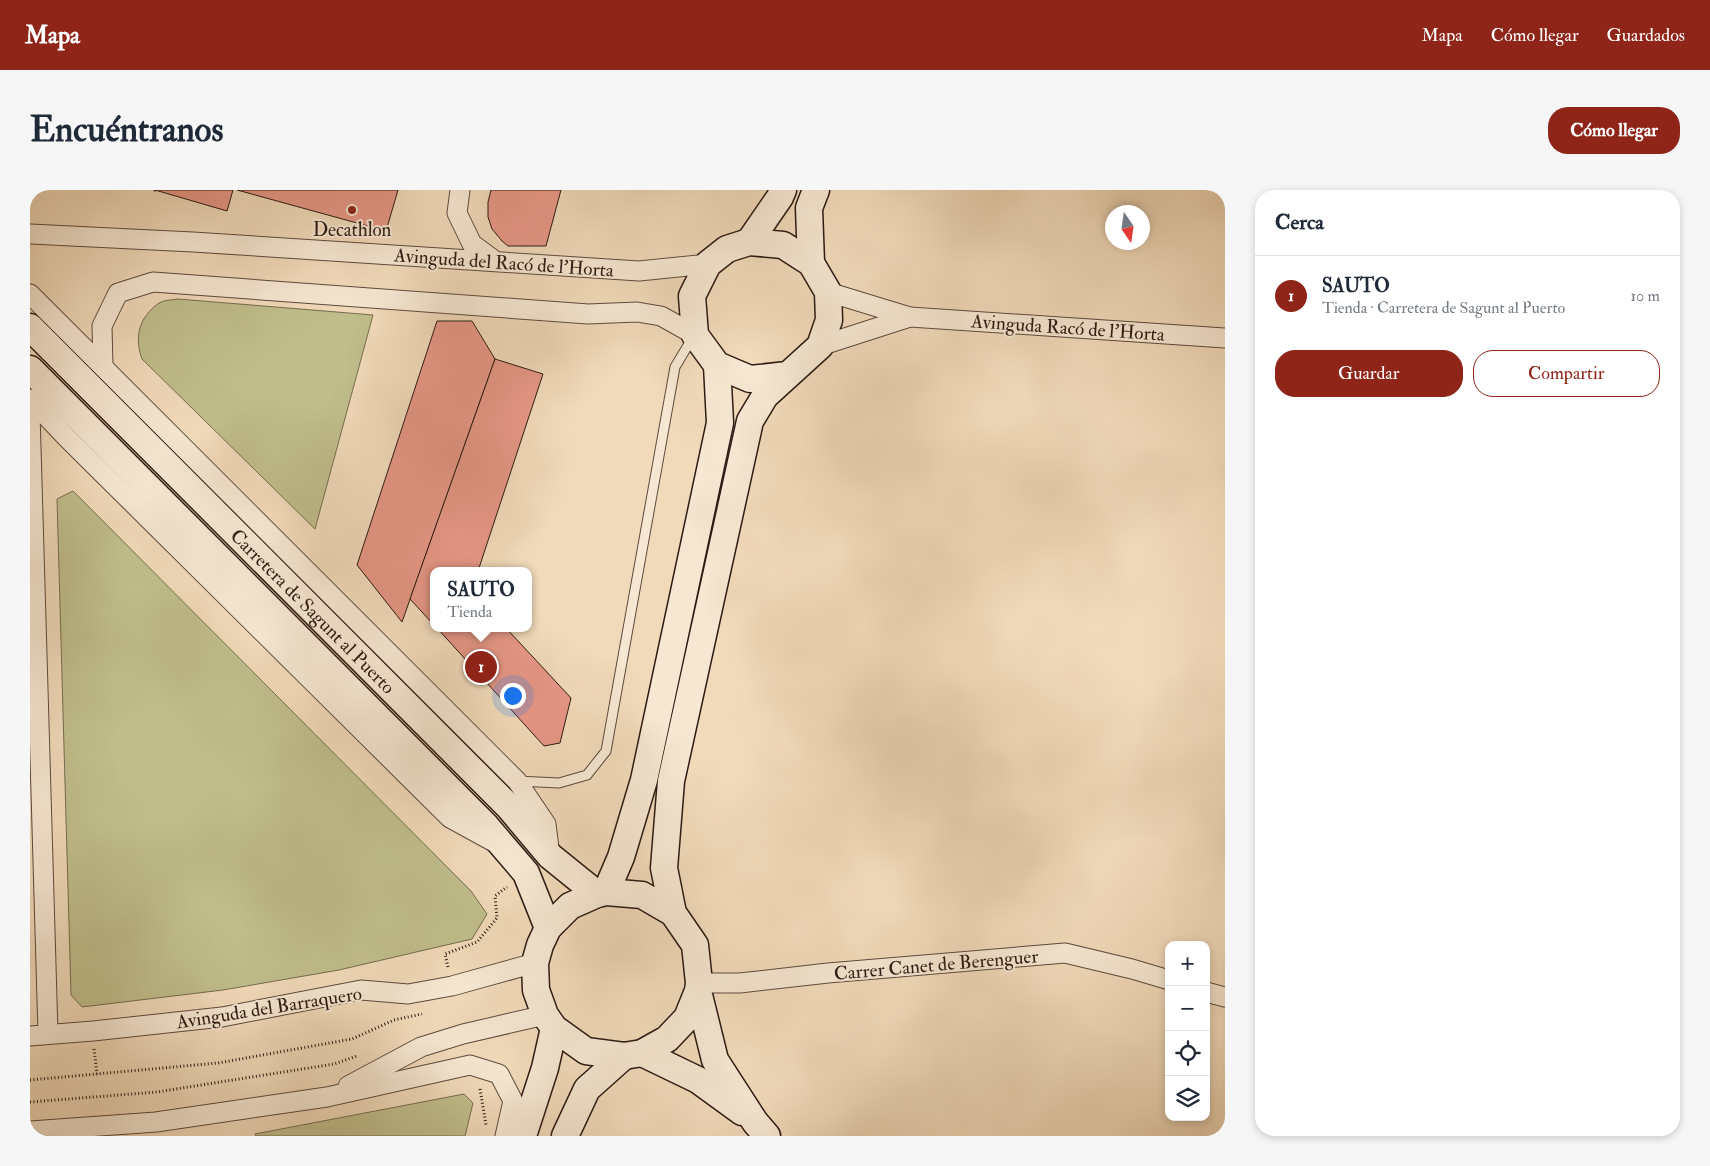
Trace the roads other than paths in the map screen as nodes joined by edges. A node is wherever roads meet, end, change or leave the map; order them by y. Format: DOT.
graph roads {
  1 [pos="460,190"];
  2 [pos="783,190"];
  3 [pos="816,190"];
  4 [pos="30,234"];
  5 [pos="749,242"];
  6 [pos="496,261"];
  7 [pos="811,263"];
  8 [pos="708,264"];
  9 [pos="828,292"];
  10 [pos="30,294"];
  11 [pos="910,317"];
  12 [pos="30,328"];
  13 [pos="695,335"];
  14 [pos="1225,338"];
  15 [pos="820,346"];
  16 [pos="717,365"];
  17 [pos="103,366"];
  18 [pos="30,369"];
  19 [pos="787,375"];
  20 [pos="30,399"];
  21 [pos="30,413"];
  22 [pos="35,746"];
  23 [pos="518,781"];
  24 [pos="505,848"];
  25 [pos="550,856"];
  26 [pos="601,893"];
  27 [pos="674,913"];
  28 [pos="548,928"];
  29 [pos="535,963"];
  30 [pos="1165,979"];
  31 [pos="699,987"];
  32 [pos="1210,993"];
  33 [pos="1225,997"];
  34 [pos="550,1022"];
  35 [pos="39,1035"];
  36 [pos="633,1054"];
  37 [pos="327,1097"];
  38 [pos="761,1129"];
  39 [pos="30,1131"];
  40 [pos="505,1136"];
  41 [pos="523,1136"];
  42 [pos="565,1136"];
  1 -- 6 [label="street"];
  2 -- 5 [label="street"];
  3 -- 7 [label="street"];
  4 -- 6 [label="street, Avinguda del Racó de l'Horta"];
  5 -- 7 [label="street"];
  5 -- 8 [label="street"];
  6 -- 8 [label="street, Avinguda del Racó de l'Horta"];
  7 -- 9 [label="street"];
  8 -- 13 [label="street"];
  9 -- 11 [label="street, Avinguda Racó de l'Horta"];
  9 -- 15 [label="street"];
  10 -- 17 [label="street"];
  11 -- 14 [label="street, Avinguda Racó de l'Horta"];
  11 -- 15 [label="street, Avinguda Racó de l'Horta"];
  12 -- 25 [label="street, Carretera de Sagunt al Puerto"];
  13 -- 16 [label="street"];
  13 -- 17 [label="street"];
  13 -- 23 [label="lane"];
  15 -- 19 [label="street"];
  16 -- 19 [label="street"];
  16 -- 26 [label="street"];
  17 -- 23 [label="street"];
  18 -- 24 [label="street, Carretera de Sagunt al Puerto"];
  19 -- 27 [label="street"];
  20 -- 24 [label="street"];
  21 -- 22 [label="street"];
  22 -- 35 [label="street"];
  23 -- 25 [label="street"];
  24 -- 28 [label="street, Carretera de Sagunt al Puerto"];
  25 -- 26 [label="street, Carretera de Sagunt al Puerto"];
  26 -- 27 [label="street"];
  26 -- 28 [label="street"];
  27 -- 31 [label="street"];
  28 -- 29 [label="street"];
  29 -- 34 [label="street"];
  29 -- 35 [label="street, Avinguda del Barraquero"];
  30 -- 31 [label="street, Carrer Canet de Berenguer"];
  31 -- 36 [label="street"];
  31 -- 38 [label="street"];
  32 -- 33 [label="street"];
  34 -- 36 [label="street"];
  34 -- 37 [label="street"];
  34 -- 41 [label="street"];
  36 -- 38 [label="street"];
  36 -- 42 [label="street"];
  37 -- 39 [label="street"];
  37 -- 40 [label="street"];
}
